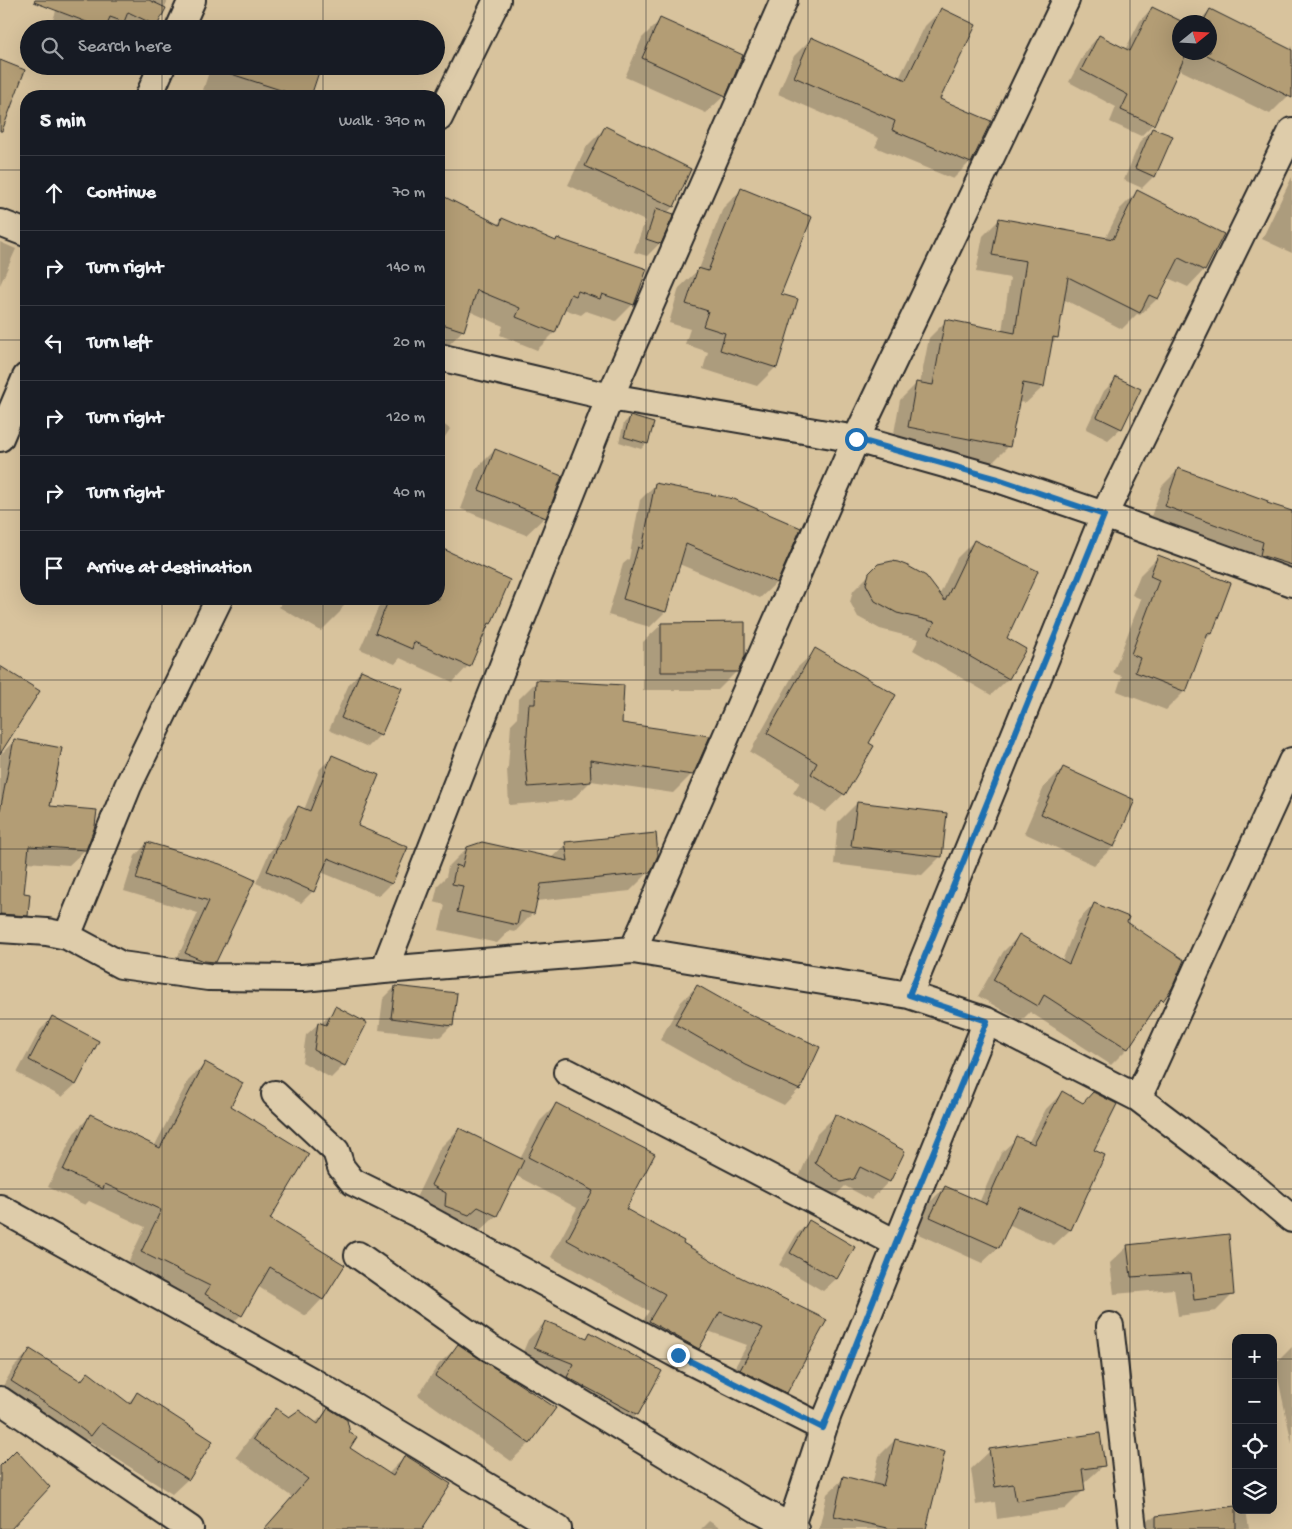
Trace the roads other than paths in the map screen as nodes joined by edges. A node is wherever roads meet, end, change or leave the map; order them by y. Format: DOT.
graph roads {
  1 [pos="192,0"];
  2 [pos="496,0"];
  3 [pos="784,0"];
  4 [pos="1066,0"];
  5 [pos="183,20"];
  6 [pos="158,75"];
  7 [pos="152,90"];
  8 [pos="445,106"];
  9 [pos="1292,131"];
  10 [pos="0,223"];
  11 [pos="20,231"];
  12 [pos="445,357"];
  13 [pos="20,391"];
  14 [pos="610,397"];
  15 [pos="0,438"];
  16 [pos="856,439"];
  17 [pos="1104,515"];
  18 [pos="1292,582"];
  19 [pos="216,605"];
  20 [pos="1292,761"];
  21 [pos="0,929"];
  22 [pos="68,936"];
  23 [pos="633,950"];
  24 [pos="384,970"];
  25 [pos="909,995"];
  26 [pos="987,1021"];
  27 [pos="567,1072"];
  28 [pos="275,1094"];
  29 [pos="1138,1098"];
  30 [pos="0,1208"];
  31 [pos="1292,1219"];
  32 [pos="896,1243"];
  33 [pos="358,1255"];
  34 [pos="1110,1326"];
  35 [pos="0,1400"];
  36 [pos="823,1428"];
  37 [pos="190,1529"];
  38 [pos="558,1529"];
  39 [pos="792,1529"];
  40 [pos="1133,1529"];
  1 -- 5 [label="street"];
  2 -- 8 [label="street"];
  3 -- 14 [label="street"];
  4 -- 16 [label="street"];
  6 -- 7 [label="street"];
  9 -- 17 [label="street"];
  10 -- 11 [label="street"];
  12 -- 14 [label="street"];
  13 -- 15 [label="street"];
  14 -- 16 [label="street"];
  14 -- 24 [label="street"];
  16 -- 17 [label="street"];
  16 -- 23 [label="street"];
  17 -- 18 [label="street"];
  17 -- 25 [label="street"];
  19 -- 22 [label="street"];
  20 -- 29 [label="street"];
  21 -- 22 [label="street"];
  22 -- 24 [label="street"];
  23 -- 24 [label="street"];
  23 -- 25 [label="street"];
  25 -- 26 [label="street"];
  26 -- 29 [label="street"];
  26 -- 32 [label="street"];
  27 -- 32 [label="street"];
  28 -- 36 [label="street"];
  29 -- 31 [label="street"];
  30 -- 38 [label="street"];
  32 -- 36 [label="street"];
  33 -- 39 [label="street"];
  34 -- 40 [label="street"];
  35 -- 37 [label="street"];
  36 -- 39 [label="street"];
}
